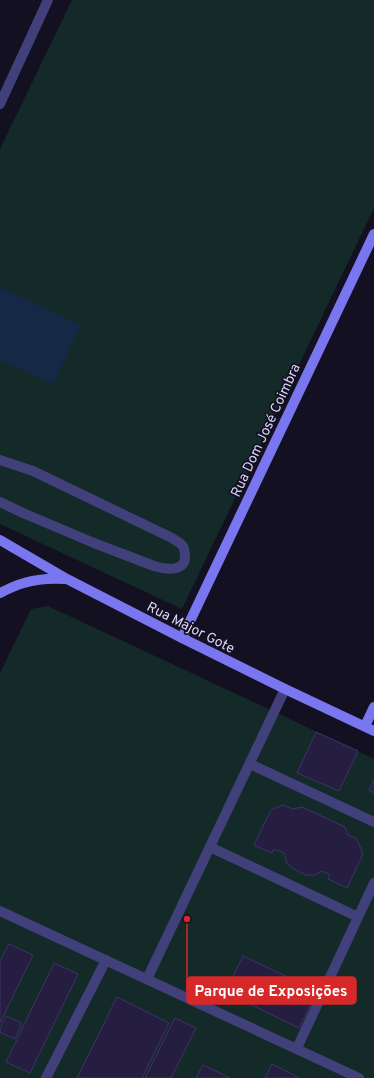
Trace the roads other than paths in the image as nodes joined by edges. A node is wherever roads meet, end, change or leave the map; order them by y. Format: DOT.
graph roads {
  1 [pos="48,0"];
  2 [pos="0,104"];
  3 [pos="374,234"];
  4 [pos="0,460"];
  5 [pos="0,502"];
  6 [pos="0,540"];
  7 [pos="67,579"];
  8 [pos="0,593"];
  9 [pos="182,638"];
  10 [pos="285,689"];
  11 [pos="374,707"];
  12 [pos="370,728"];
  13 [pos="250,764"];
  14 [pos="374,822"];
  15 [pos="210,847"];
  16 [pos="374,883"];
  17 [pos="0,911"];
  18 [pos="358,917"];
  19 [pos="106,960"];
  20 [pos="147,979"];
  21 [pos="297,1048"];
  22 [pos="46,1078"];
  23 [pos="359,1078"];
  1 -- 2 [label="street"];
  3 -- 9 [label="street, Rua Dom José Coimbra"];
  4 -- 5 [label="street"];
  6 -- 7 [label="street, Rua Major Gote"];
  7 -- 8 [label="street"];
  7 -- 9 [label="street, Rua Major Gote"];
  9 -- 10 [label="street, Rua Major Gote"];
  10 -- 12 [label="street, Rua Major Gote"];
  10 -- 13 [label="street"];
  11 -- 12 [label="street"];
  13 -- 14 [label="street"];
  13 -- 15 [label="street"];
  15 -- 18 [label="street"];
  15 -- 20 [label="street"];
  16 -- 18 [label="street"];
  17 -- 19 [label="street"];
  18 -- 21 [label="street"];
  19 -- 20 [label="street"];
  19 -- 22 [label="street"];
  20 -- 21 [label="street"];
  21 -- 23 [label="street"];
}
